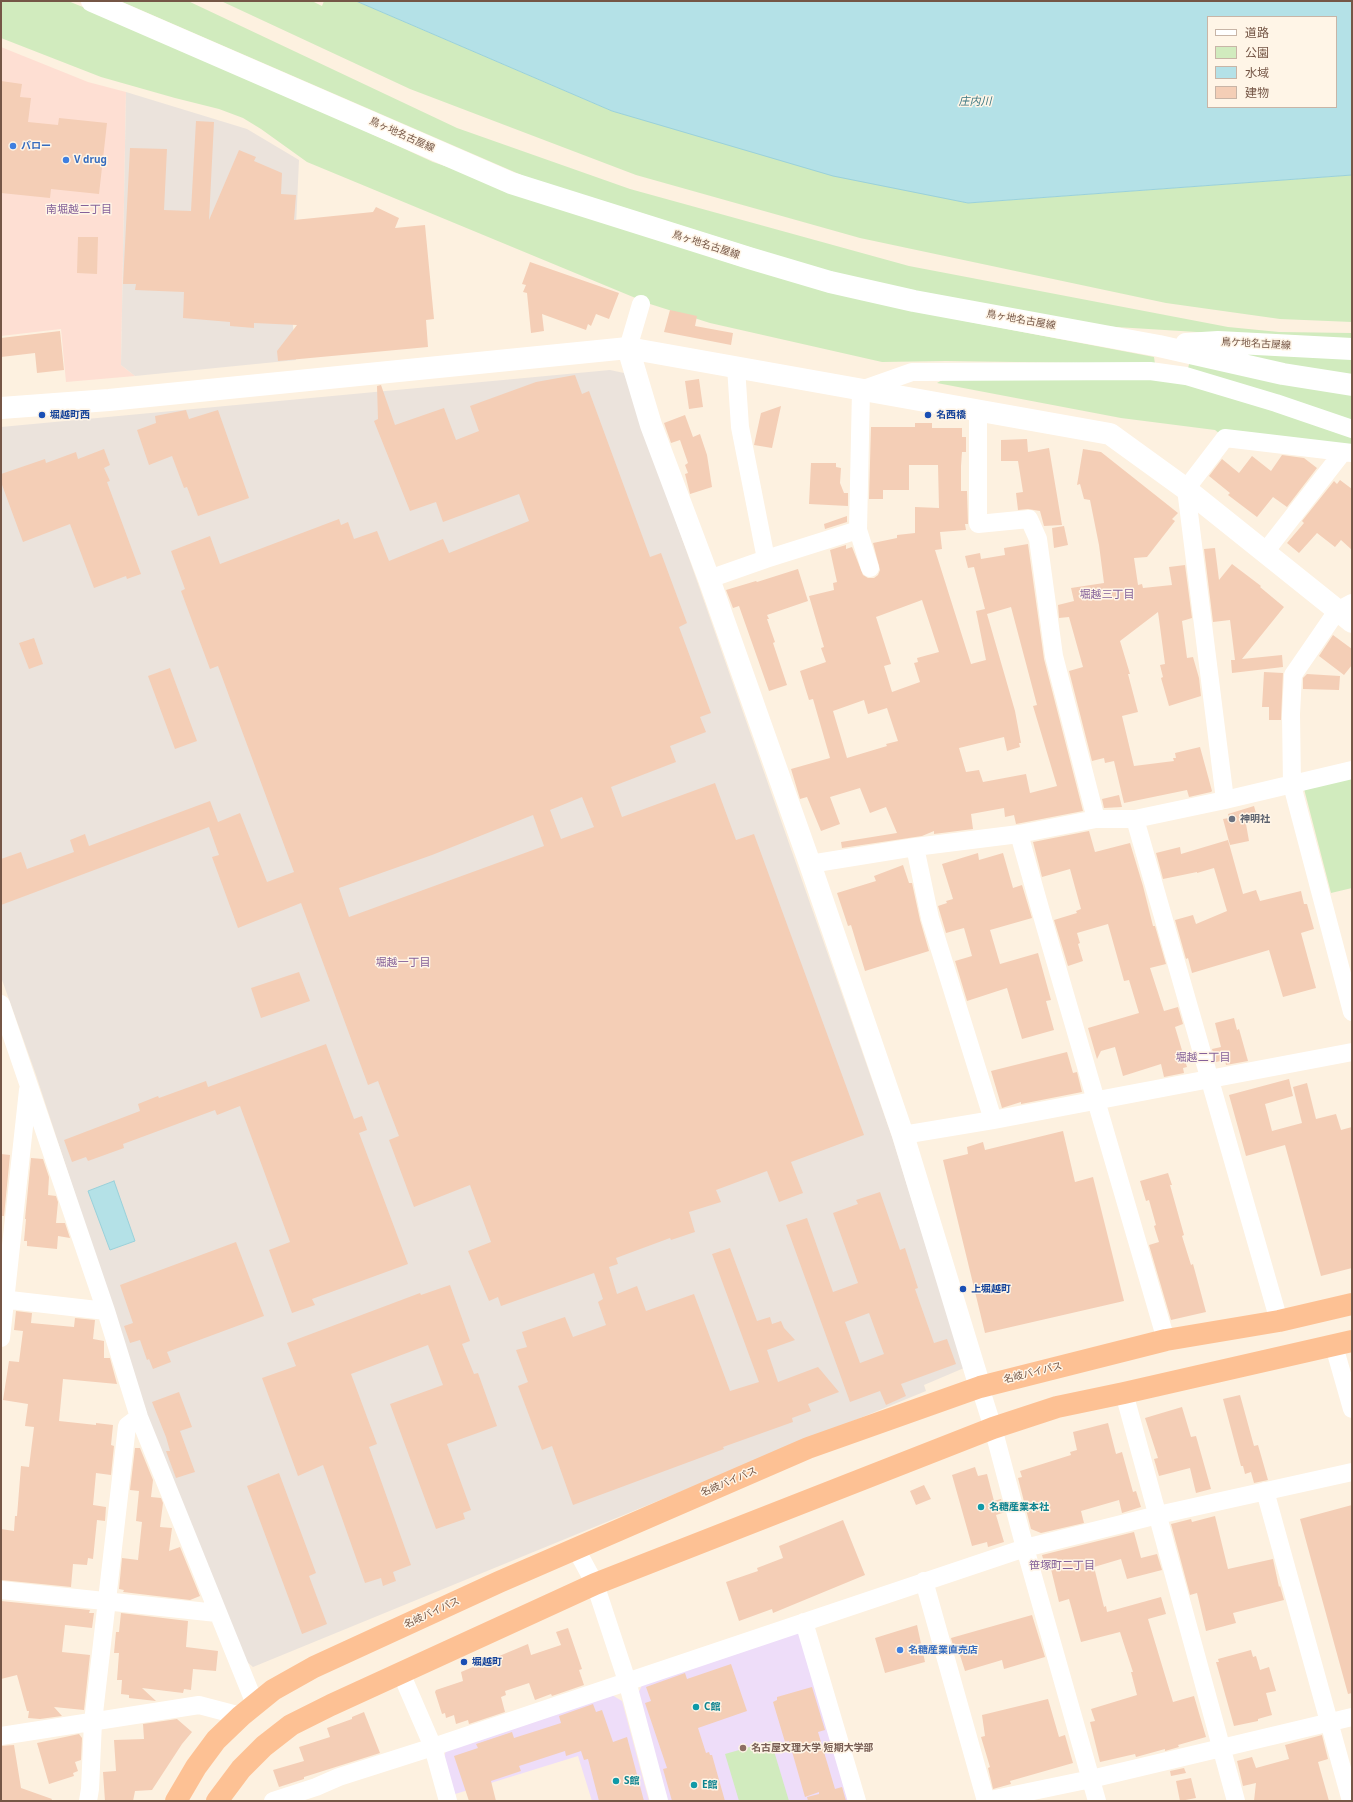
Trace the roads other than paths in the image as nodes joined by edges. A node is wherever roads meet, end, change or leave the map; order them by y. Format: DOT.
graph roads {
  1 [pos="92,1"];
  2 [pos="641,304"];
  3 [pos="1159,346"];
  4 [pos="628,348"];
  5 [pos="1352,349"];
  6 [pos="1192,353"];
  7 [pos="736,367"];
  8 [pos="1186,376"];
  9 [pos="1352,385"];
  10 [pos="861,390"];
  11 [pos="1,408"];
  12 [pos="978,411"];
  13 [pos="1352,429"];
  14 [pos="1348,452"];
  15 [pos="1186,489"];
  16 [pos="858,530"];
  17 [pos="1265,552"];
  18 [pos="766,559"];
  19 [pos="870,568"];
  20 [pos="709,579"];
  21 [pos="1347,612"];
  22 [pos="1352,770"];
  23 [pos="1292,785"];
  24 [pos="1225,800"];
  25 [pos="1096,819"];
  26 [pos="1134,819"];
  27 [pos="1019,834"];
  28 [pos="915,846"];
  29 [pos="810,864"];
  30 [pos="2,1009"];
  31 [pos="1352,1012"];
  32 [pos="1352,1052"];
  33 [pos="1209,1080"];
  34 [pos="29,1086"];
  35 [pos="1095,1100"];
  36 [pos="993,1120"];
  37 [pos="903,1135"];
  38 [pos="3,1300"];
  39 [pos="1352,1304"];
  40 [pos="106,1311"];
  41 [pos="1279,1322"];
  42 [pos="1,1338"];
  43 [pos="1166,1340"];
  44 [pos="1343,1343"];
  45 [pos="980,1387"];
  46 [pos="1124,1394"];
  47 [pos="1352,1409"];
  48 [pos="139,1417"];
  49 [pos="993,1428"];
  50 [pos="1352,1472"];
  51 [pos="1265,1491"];
  52 [pos="1158,1515"];
  53 [pos="1025,1548"];
  54 [pos="576,1549"];
  55 [pos="924,1581"];
  56 [pos="595,1584"];
  57 [pos="1,1590"];
  58 [pos="107,1602"];
  59 [pos="217,1613"];
  60 [pos="804,1622"];
  61 [pos="401,1673"];
  62 [pos="627,1681"];
  63 [pos="248,1710"];
  64 [pos="1352,1717"];
  65 [pos="93,1722"];
  66 [pos="1329,1722"];
  67 [pos="1,1736"];
  68 [pos="433,1747"];
  69 [pos="1222,1748"];
  70 [pos="1090,1779"];
  71 [pos="318,1794"];
  72 [pos="88,1801"];
  73 [pos="176,1801"];
  74 [pos="217,1801"];
  75 [pos="273,1801"];
  76 [pos="448,1801"];
  77 [pos="659,1801"];
  78 [pos="857,1801"];
  79 [pos="986,1801"];
  80 [pos="1097,1801"];
  81 [pos="1236,1801"];
  82 [pos="1351,1801"];
  1 -- 3 [label="street, 鳥ヶ地名古屋線"];
  2 -- 4 [label="street"];
  3 -- 5 [label="street, 鳥ケ地名古屋線"];
  3 -- 6 [label="street, 鳥ヶ地名古屋線"];
  4 -- 7 [label="street"];
  4 -- 11 [label="street"];
  4 -- 20 [label="street"];
  6 -- 8 [label="street"];
  6 -- 9 [label="street, 鳥ヶ地名古屋線"];
  7 -- 10 [label="street"];
  7 -- 18 [label="street"];
  8 -- 10 [label="street"];
  8 -- 13 [label="street"];
  10 -- 12 [label="street"];
  10 -- 16 [label="street"];
  12 -- 15 [label="street"];
  12 -- 25 [label="street"];
  14 -- 15 [label="street"];
  14 -- 17 [label="street"];
  15 -- 17 [label="street"];
  15 -- 24 [label="street"];
  16 -- 18 [label="street"];
  16 -- 19 [label="street"];
  17 -- 21 [label="street"];
  18 -- 20 [label="street"];
  20 -- 29 [label="street"];
  21 -- 23 [label="street"];
  22 -- 23 [label="street"];
  23 -- 24 [label="street"];
  23 -- 31 [label="street"];
  24 -- 26 [label="street"];
  25 -- 26 [label="street"];
  25 -- 27 [label="street"];
  26 -- 33 [label="street"];
  27 -- 28 [label="street"];
  27 -- 35 [label="street"];
  28 -- 29 [label="street"];
  28 -- 36 [label="street"];
  29 -- 37 [label="street"];
  30 -- 34 [label="street"];
  32 -- 33 [label="street"];
  33 -- 35 [label="street"];
  33 -- 41 [label="street"];
  34 -- 38 [label="street"];
  34 -- 40 [label="street"];
  35 -- 36 [label="street"];
  35 -- 43 [label="street"];
  36 -- 37 [label="street"];
  37 -- 45 [label="street"];
  38 -- 40 [label="street"];
  38 -- 42 [label="street"];
  39 -- 41 [label="highway, 名岐バイパス"];
  40 -- 48 [label="street"];
  41 -- 43 [label="highway, 名岐バイパス"];
  43 -- 45 [label="highway, 名岐バイパス"];
  44 -- 46 [label="highway"];
  44 -- 47 [label="street"];
  45 -- 49 [label="street"];
  45 -- 54 [label="highway, 名岐バイパス"];
  46 -- 49 [label="highway"];
  46 -- 52 [label="street"];
  48 -- 58 [label="street"];
  48 -- 59 [label="street"];
  49 -- 53 [label="street"];
  49 -- 56 [label="highway"];
  50 -- 51 [label="street"];
  51 -- 52 [label="street"];
  51 -- 66 [label="street"];
  52 -- 53 [label="street"];
  52 -- 69 [label="street"];
  53 -- 55 [label="street"];
  53 -- 70 [label="street"];
  54 -- 56 [label="street"];
  54 -- 63 [label="highway, 名岐バイパス"];
  55 -- 60 [label="street"];
  55 -- 79 [label="street"];
  56 -- 61 [label="highway"];
  56 -- 62 [label="street"];
  57 -- 58 [label="street"];
  58 -- 59 [label="street"];
  58 -- 65 [label="street"];
  59 -- 63 [label="street"];
  60 -- 62 [label="street"];
  60 -- 78 [label="street"];
  61 -- 68 [label="street"];
  61 -- 74 [label="highway"];
  62 -- 68 [label="street"];
  62 -- 77 [label="street"];
  63 -- 65 [label="street"];
  63 -- 73 [label="highway, 名岐バイパス"];
  64 -- 66 [label="street"];
  65 -- 67 [label="street"];
  65 -- 72 [label="street"];
  66 -- 69 [label="street"];
  66 -- 82 [label="street"];
  68 -- 71 [label="street"];
  68 -- 76 [label="street"];
  69 -- 70 [label="street"];
  69 -- 81 [label="street"];
  70 -- 79 [label="street"];
  70 -- 80 [label="street"];
  71 -- 75 [label="street"];
}
